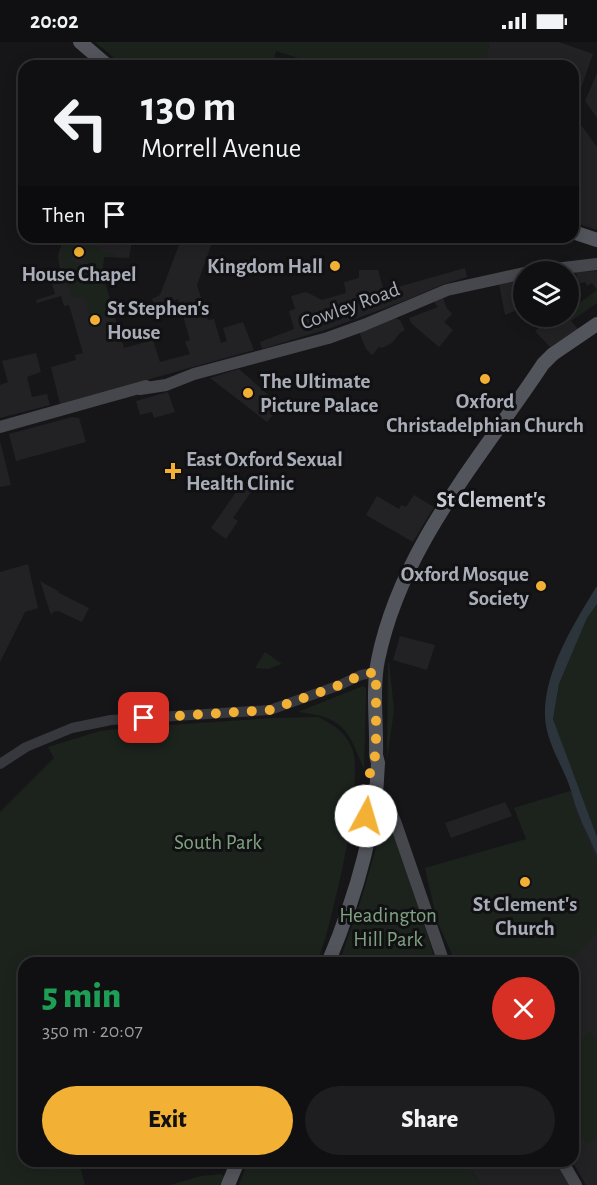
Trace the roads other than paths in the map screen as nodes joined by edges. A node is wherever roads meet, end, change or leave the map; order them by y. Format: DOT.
graph roads {
  1 [pos="80,42"];
  2 [pos="101,60"];
  3 [pos="579,234"];
  4 [pos="596,240"];
  5 [pos="596,265"];
  6 [pos="579,267"];
  7 [pos="513,275"];
  8 [pos="597,324"];
  9 [pos="0,426"];
  10 [pos="376,672"];
  11 [pos="0,764"];
  12 [pos="372,795"];
  13 [pos="330,957"];
  14 [pos="442,957"];
  15 [pos="236,1167"];
  16 [pos="566,1167"];
  17 [pos="228,1185"];
  18 [pos="576,1185"];
  1 -- 2 [label="main road"];
  3 -- 4 [label="main road"];
  5 -- 6 [label="main road"];
  7 -- 9 [label="main road, Cowley Road"];
  8 -- 10 [label="main road"];
  10 -- 11 [label="street"];
  10 -- 12 [label="main road"];
  12 -- 13 [label="main road"];
  12 -- 14 [label="main road"];
  15 -- 17 [label="main road"];
  16 -- 18 [label="main road"];
}
